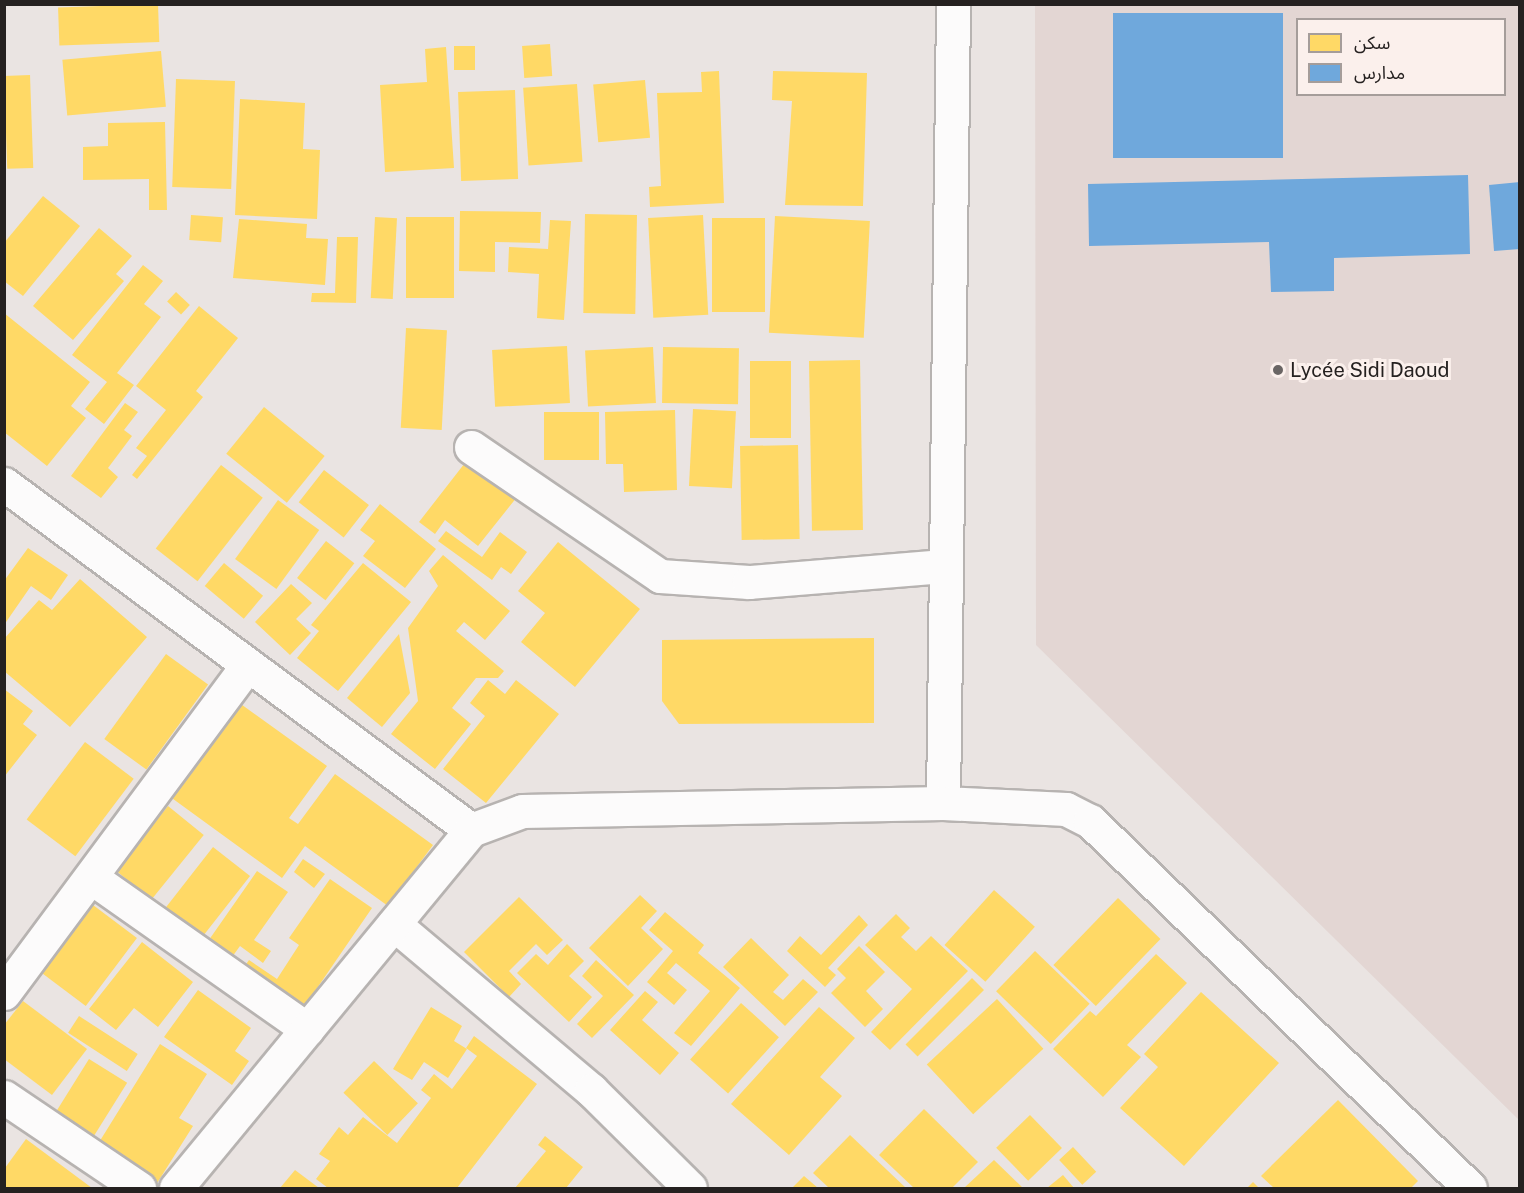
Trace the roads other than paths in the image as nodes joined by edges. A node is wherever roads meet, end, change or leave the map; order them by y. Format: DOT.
graph roads {
  1 [pos="953,4"];
  2 [pos="471,447"];
  3 [pos="4,484"];
  4 [pos="945,566"];
  5 [pos="248,664"];
  6 [pos="942,803"];
  7 [pos="471,830"];
  8 [pos="92,878"];
  9 [pos="394,924"];
  10 [pos="4,993"];
  11 [pos="307,1029"];
  12 [pos="4,1097"];
  13 [pos="139,1188"];
  14 [pos="176,1188"];
  15 [pos="690,1188"];
  16 [pos="1470,1188"];
  1 -- 4 [label="street"];
  2 -- 4 [label="street"];
  3 -- 5 [label="street"];
  4 -- 6 [label="street"];
  5 -- 7 [label="street"];
  5 -- 8 [label="street"];
  6 -- 7 [label="street"];
  6 -- 16 [label="street"];
  7 -- 9 [label="street"];
  8 -- 10 [label="street"];
  8 -- 11 [label="street"];
  9 -- 11 [label="street"];
  9 -- 15 [label="street"];
  11 -- 14 [label="street"];
  12 -- 13 [label="street"];
}
